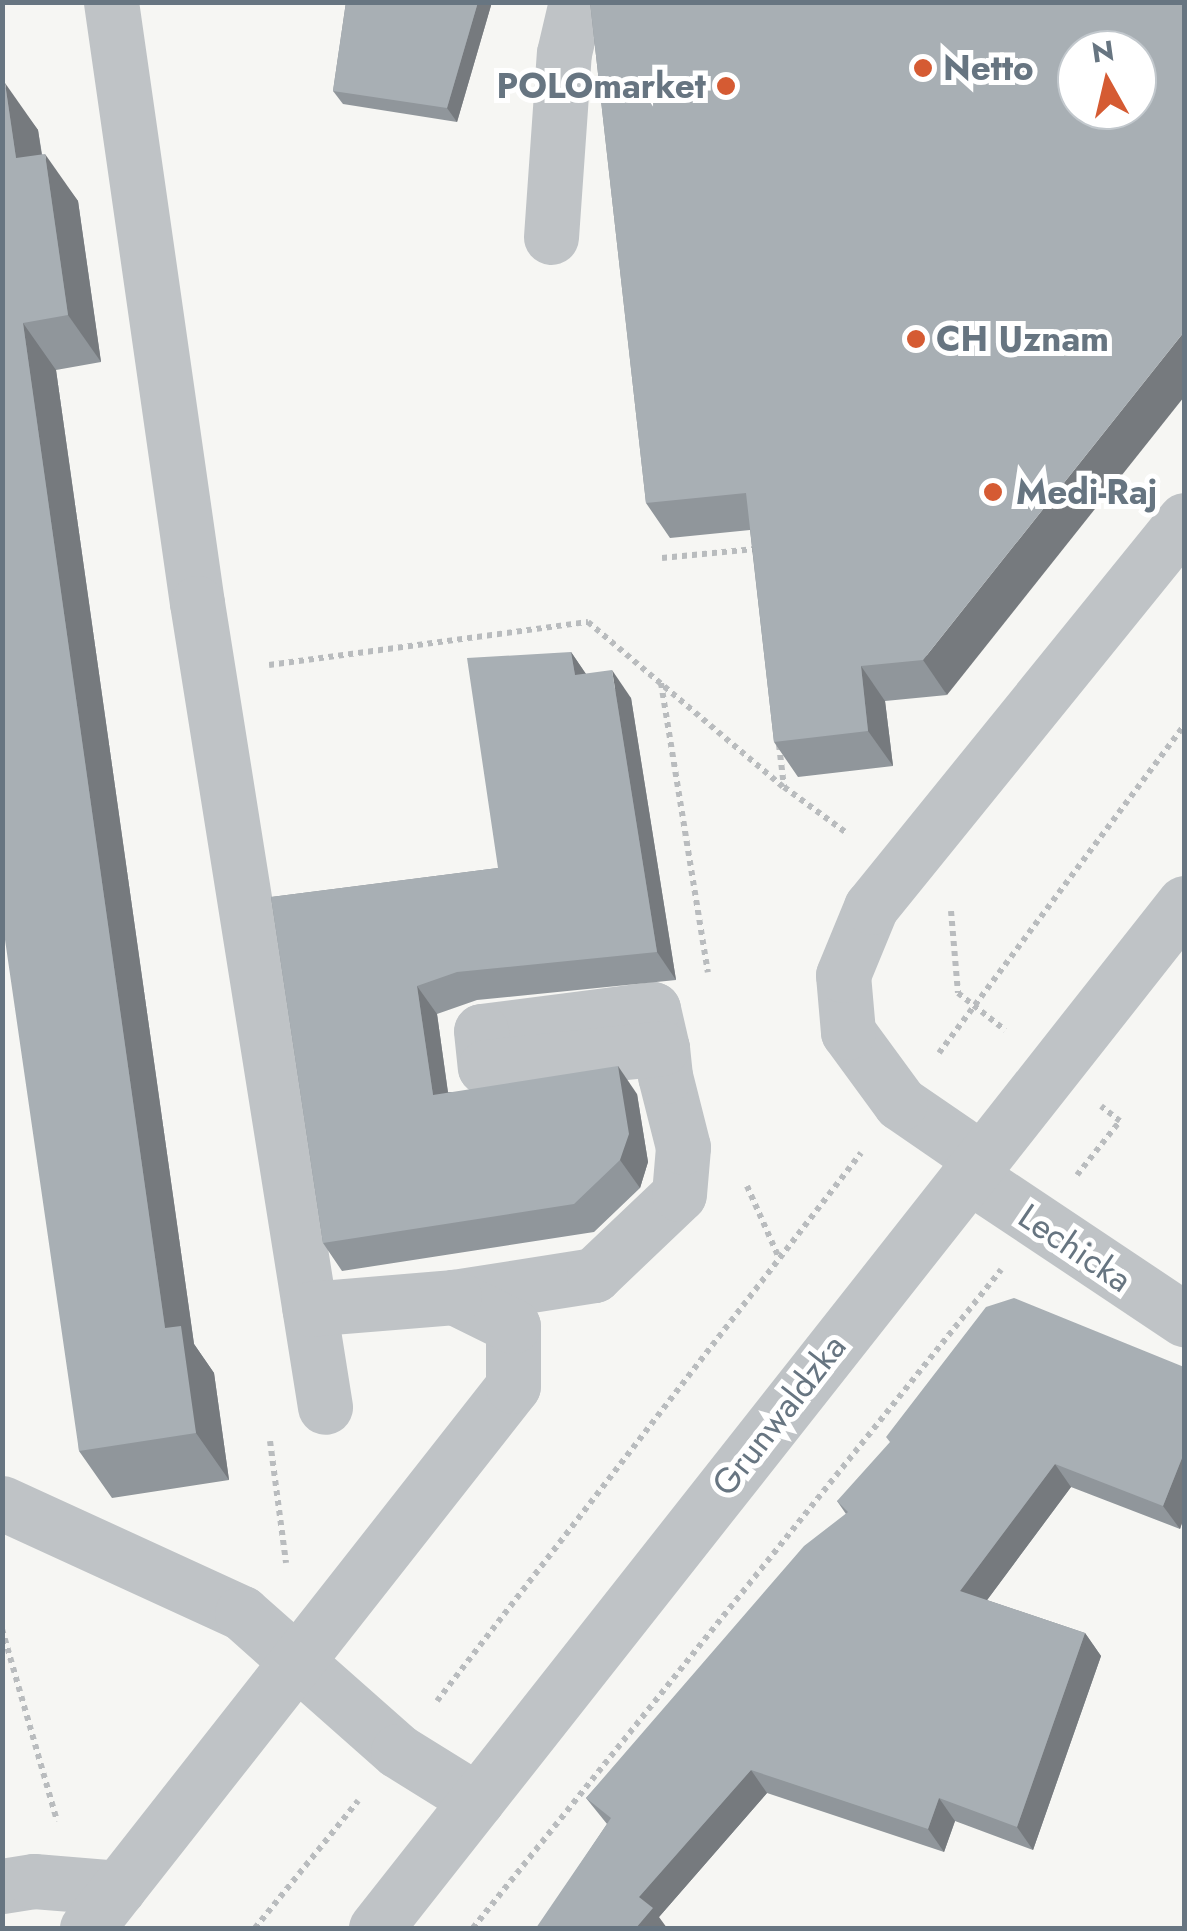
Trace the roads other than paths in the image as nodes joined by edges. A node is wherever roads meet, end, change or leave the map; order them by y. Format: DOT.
graph roads {
  1 [pos="111,2"];
  2 [pos="576,2"];
  3 [pos="551,237"];
  4 [pos="1184,520"];
  5 [pos="1184,903"];
  6 [pos="662,1048"];
  7 [pos="974,1166"];
  8 [pos="454,1296"];
  9 [pos="309,1309"];
  10 [pos="1184,1319"];
  11 [pos="325,1407"];
  12 [pos="2,1503"];
  13 [pos="299,1664"];
  14 [pos="477,1800"];
  15 [pos="2,1886"];
  16 [pos="94,1900"];
  17 [pos="376,1928"];
  1 -- 9 [label="street"];
  2 -- 3 [label="street"];
  4 -- 7 [label="street, Lechicka"];
  5 -- 7 [label="street, Grunwaldzka"];
  6 -- 8 [label="street"];
  7 -- 10 [label="street, Lechicka"];
  7 -- 14 [label="street, Grunwaldzka"];
  8 -- 9 [label="street"];
  8 -- 13 [label="street"];
  9 -- 11 [label="street"];
  12 -- 13 [label="street"];
  13 -- 14 [label="street"];
  13 -- 16 [label="street"];
  14 -- 17 [label="street, Grunwaldzka"];
  15 -- 16 [label="street"];
}
